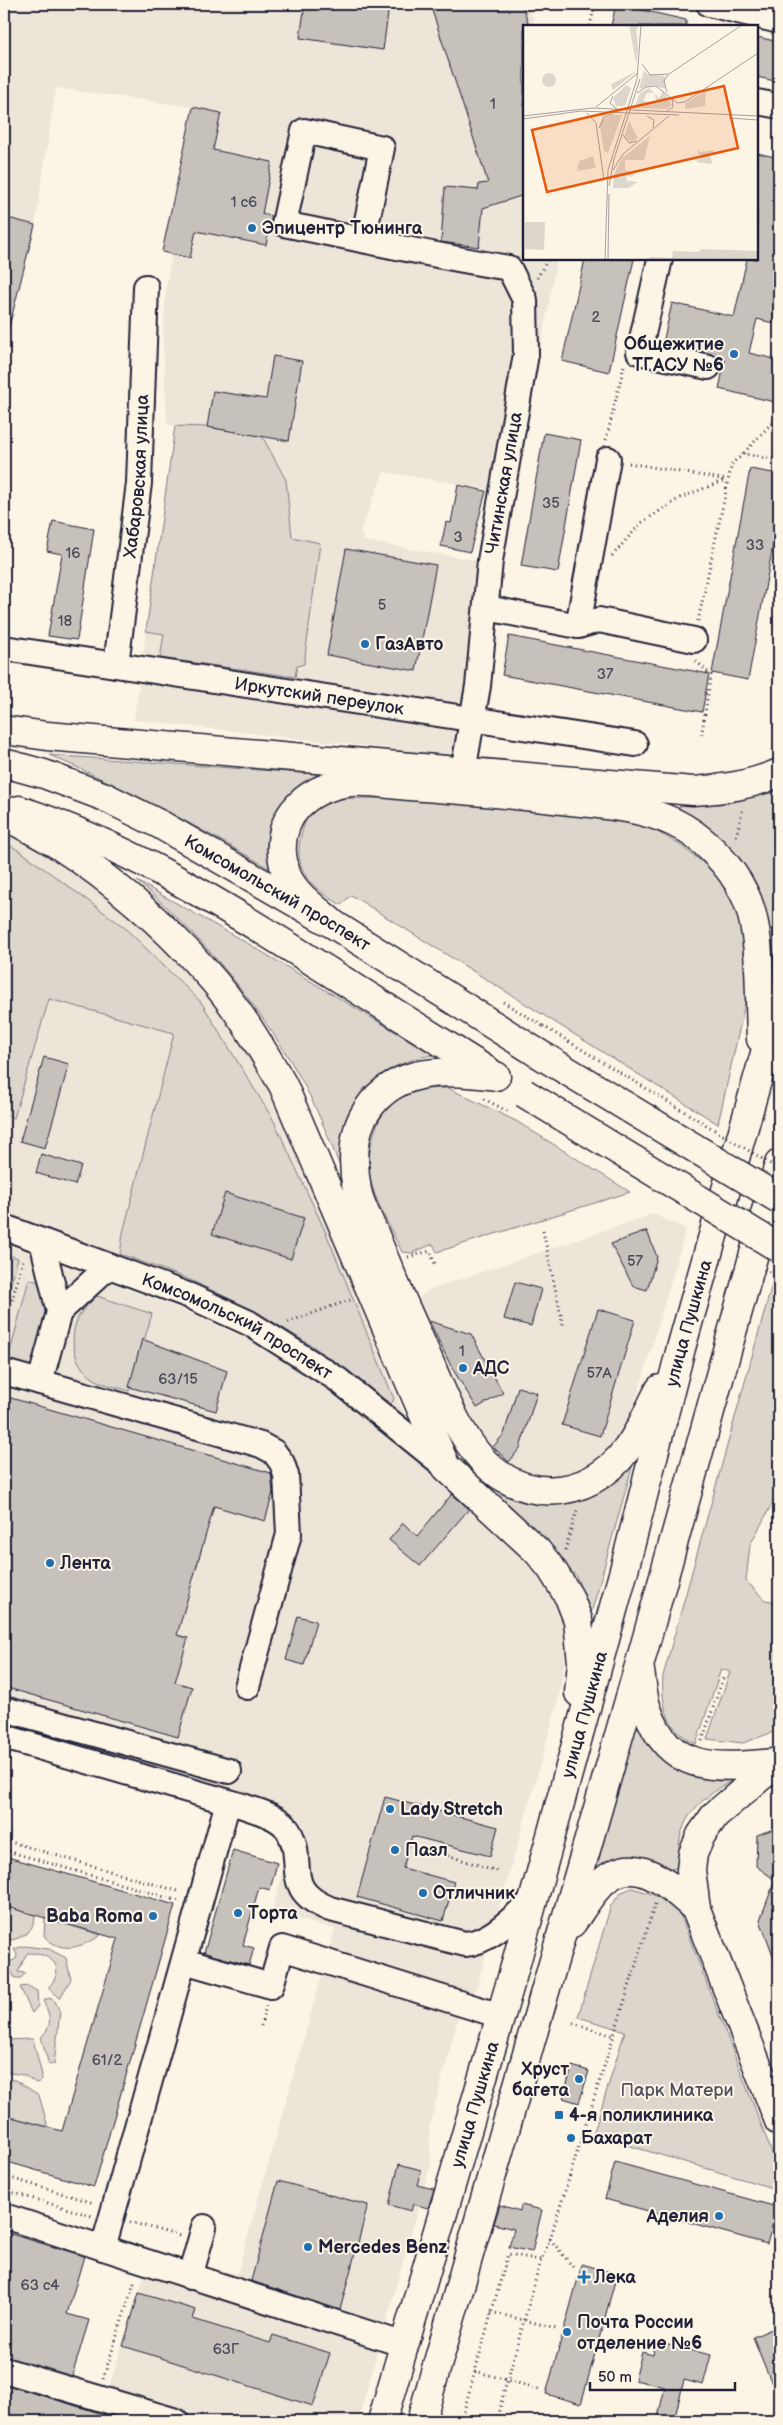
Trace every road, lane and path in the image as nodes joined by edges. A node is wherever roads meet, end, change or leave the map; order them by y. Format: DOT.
graph roads {
  1 [pos="595,4"];
  2 [pos="710,4"];
  3 [pos="779,21"];
  4 [pos="590,25"];
  5 [pos="758,102"];
  6 [pos="779,106"];
  7 [pos="362,240"];
  8 [pos="660,260"];
  9 [pos="146,287"];
  10 [pos="639,352"];
  11 [pos="708,366"];
  12 [pos="779,415"];
  13 [pos="744,454"];
  14 [pos="608,460"];
  15 [pos="779,460"];
  16 [pos="727,480"];
  17 [pos="589,568"];
  18 [pos="487,608"];
  19 [pos="578,626"];
  20 [pos="694,640"];
  21 [pos="4,648"];
  22 [pos="116,665"];
  23 [pos="473,718"];
  24 [pos="4,730"];
  25 [pos="701,738"];
  26 [pos="635,744"];
  27 [pos="4,763"];
  28 [pos="779,773"];
  29 [pos="462,780"];
  30 [pos="745,799"];
  31 [pos="4,804"];
  32 [pos="4,815"];
  33 [pos="734,844"];
  34 [pos="333,924"];
  35 [pos="779,1004"];
  36 [pos="544,1026"];
  37 [pos="762,1065"];
  38 [pos="496,1076"];
  39 [pos="477,1096"];
  40 [pos="520,1104"];
  41 [pos="779,1164"];
  42 [pos="779,1169"];
  43 [pos="779,1198"];
  44 [pos="4,1227"];
  45 [pos="542,1231"];
  46 [pos="42,1241"];
  47 [pos="779,1248"];
  48 [pos="24,1257"];
  49 [pos="404,1257"];
  50 [pos="435,1264"];
  51 [pos="109,1266"];
  52 [pos="372,1292"];
  53 [pos="59,1312"];
  54 [pos="563,1325"];
  55 [pos="4,1329"];
  56 [pos="263,1331"];
  57 [pos="682,1348"];
  58 [pos="4,1372"];
  59 [pos="40,1382"];
  60 [pos="446,1467"];
  61 [pos="579,1504"];
  62 [pos="564,1552"];
  63 [pos="639,1666"];
  64 [pos="724,1675"];
  65 [pos="247,1687"];
  66 [pos="4,1709"];
  67 [pos="4,1737"];
  68 [pos="708,1744"];
  69 [pos="573,1759"];
  70 [pos="777,1762"];
  71 [pos="229,1771"];
  72 [pos="228,1802"];
  73 [pos="4,1840"];
  74 [pos="424,1848"];
  75 [pos="4,1850"];
  76 [pos="497,1871"];
  77 [pos="658,1895"];
  78 [pos="533,1900"];
  79 [pos="200,1902"];
  80 [pos="696,1909"];
  81 [pos="560,1940"];
  82 [pos="184,1961"];
  83 [pos="501,2016"];
  84 [pos="573,2023"];
  85 [pos="614,2036"];
  86 [pos="779,2121"];
  87 [pos="4,2190"];
  88 [pos="4,2216"];
  89 [pos="110,2222"];
  90 [pos="204,2227"];
  91 [pos="550,2239"];
  92 [pos="103,2248"];
  93 [pos="541,2260"];
  94 [pos="141,2261"];
  95 [pos="573,2267"];
  96 [pos="190,2277"];
  97 [pos="491,2312"];
  98 [pos="525,2320"];
  99 [pos="556,2328"];
  100 [pos="405,2345"];
  101 [pos="4,2370"];
  102 [pos="475,2371"];
  103 [pos="508,2380"];
  104 [pos="539,2389"];
  105 [pos="98,2398"];
  106 [pos="176,2421"];
  107 [pos="382,2421"];
  108 [pos="421,2421"];
  109 [pos="460,2421"];
  110 [pos="496,2421"];
  1 -- 4 [label="path"];
  2 -- 3 [label="street"];
  5 -- 6 [label="street"];
  7 -- 7 [label="street"];
  7 -- 18 [label="street, Читинская улица"];
  8 -- 10 [label="street"];
  9 -- 22 [label="street, Хабаровская улица"];
  10 -- 11 [label="street"];
  10 -- 14 [label="path"];
  12 -- 13 [label="path"];
  13 -- 15 [label="path"];
  13 -- 16 [label="path"];
  14 -- 16 [label="path"];
  14 -- 17 [label="street"];
  16 -- 17 [label="path"];
  16 -- 20 [label="path"];
  17 -- 19 [label="street"];
  18 -- 19 [label="street"];
  18 -- 23 [label="street, Читинская улица"];
  19 -- 20 [label="street"];
  20 -- 25 [label="path"];
  21 -- 22 [label="street, Иркутский переулок"];
  22 -- 23 [label="street, Иркутский переулок"];
  23 -- 26 [label="street, Иркутский переулок"];
  23 -- 29 [label="street, Читинская улица"];
  24 -- 29 [label="main road"];
  27 -- 34 [label="main road, Комсомольский проспект"];
  28 -- 29 [label="main road"];
  29 -- 34 [label="main road"];
  29 -- 37 [label="main road"];
  30 -- 33 [label="path"];
  31 -- 38 [label="main road"];
  32 -- 52 [label="main road"];
  34 -- 43 [label="main road, Комсомольский проспект, bridge"];
  35 -- 37 [label="main road, улица Пушкина"];
  36 -- 42 [label="path, bridge"];
  37 -- 57 [label="main road, улица Пушкина"];
  38 -- 40 [label="main road"];
  38 -- 57 [label="main road"];
  39 -- 40 [label="path"];
  40 -- 47 [label="main road, bridge"];
  41 -- 63 [label="main road, улица Пушкина"];
  44 -- 46 [label="street, Комсомольский проспект"];
  45 -- 54 [label="path"];
  46 -- 51 [label="street, Комсомольский проспект"];
  46 -- 53 [label="street"];
  48 -- 55 [label="path"];
  49 -- 50 [label="path"];
  51 -- 53 [label="street"];
  51 -- 56 [label="street, Комсомольский проспект"];
  52 -- 56 [label="path"];
  52 -- 60 [label="main road"];
  53 -- 59 [label="street"];
  56 -- 60 [label="street, Комсомольский проспект"];
  57 -- 69 [label="main road, улица Пушкина"];
  58 -- 59 [label="street"];
  59 -- 65 [label="street"];
  60 -- 69 [label="main road"];
  61 -- 62 [label="path"];
  63 -- 70 [label="main road"];
  63 -- 81 [label="main road, улица Пушкина"];
  64 -- 68 [label="path"];
  66 -- 71 [label="street"];
  67 -- 72 [label="street"];
  69 -- 78 [label="main road, улица Пушкина"];
  70 -- 80 [label="main road"];
  72 -- 78 [label="street"];
  72 -- 79 [label="street"];
  73 -- 79 [label="path"];
  74 -- 76 [label="path"];
  75 -- 79 [label="path"];
  77 -- 85 [label="path"];
  78 -- 83 [label="main road, улица Пушкина"];
  79 -- 82 [label="street"];
  80 -- 81 [label="main road"];
  80 -- 86 [label="main road"];
  81 -- 108 [label="main road, улица Пушкина"];
  82 -- 83 [label="street"];
  82 -- 89 [label="street"];
  83 -- 100 [label="main road, улица Пушкина"];
  84 -- 85 [label="path"];
  85 -- 91 [label="path"];
  87 -- 89 [label="path"];
  88 -- 92 [label="street"];
  89 -- 92 [label="street"];
  90 -- 96 [label="street"];
  91 -- 93 [label="path"];
  91 -- 95 [label="path"];
  92 -- 94 [label="street"];
  93 -- 97 [label="path"];
  93 -- 98 [label="path"];
  94 -- 96 [label="street"];
  94 -- 105 [label="path"];
  96 -- 100 [label="street"];
  97 -- 98 [label="path"];
  97 -- 102 [label="path"];
  98 -- 99 [label="path"];
  98 -- 103 [label="path"];
  100 -- 107 [label="main road, улица Пушкина"];
  101 -- 105 [label="street"];
  102 -- 103 [label="path"];
  102 -- 109 [label="path"];
  103 -- 104 [label="path"];
  103 -- 110 [label="path"];
  105 -- 106 [label="street"];
}
